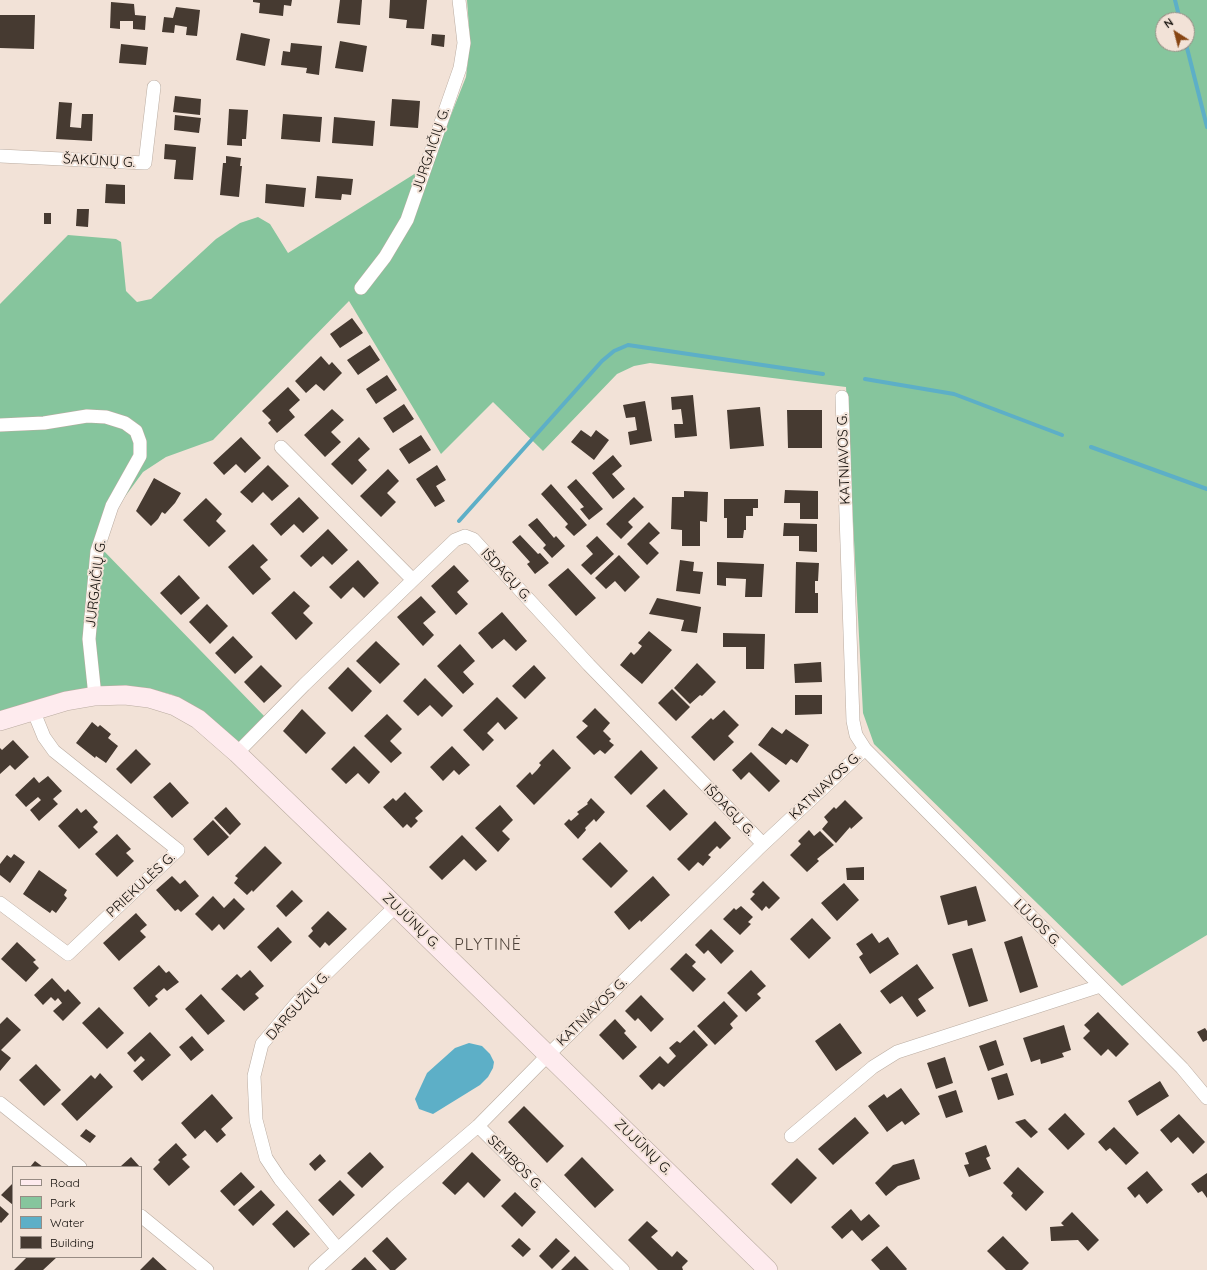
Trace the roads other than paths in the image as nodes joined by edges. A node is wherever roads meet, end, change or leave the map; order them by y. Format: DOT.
graph roads {
  1 [pos="459,0"];
  2 [pos="154,87"];
  3 [pos="0,156"];
  4 [pos="361,288"];
  5 [pos="842,397"];
  6 [pos="0,425"];
  7 [pos="282,446"];
  8 [pos="413,580"];
  9 [pos="95,696"];
  10 [pos="33,710"];
  11 [pos="0,721"];
  12 [pos="865,749"];
  13 [pos="237,753"];
  14 [pos="763,844"];
  15 [pos="0,903"];
  16 [pos="396,906"];
  17 [pos="1100,986"];
  18 [pos="548,1055"];
  19 [pos="1207,1098"];
  20 [pos="0,1103"];
  21 [pos="478,1126"];
  22 [pos="791,1136"];
  23 [pos="79,1166"];
  24 [pos="142,1217"];
  25 [pos="337,1248"];
  26 [pos="207,1270"];
  27 [pos="315,1270"];
  28 [pos="624,1270"];
  29 [pos="768,1270"];
  1 -- 4 [label="street, JURGAIČIŲ G."];
  2 -- 3 [label="street, ŠAKŪNŲ G."];
  5 -- 12 [label="street, KATNIAVOS G."];
  6 -- 9 [label="street, JURGAIČIŲ G."];
  7 -- 8 [label="street"];
  8 -- 13 [label="street, IŠDAGŲ G."];
  8 -- 14 [label="street, IŠDAGŲ G."];
  9 -- 10 [label="main road, ZUJŪNŲ G."];
  9 -- 13 [label="main road, ZUJŪNŲ G."];
  10 -- 11 [label="main road, ZUJŪNŲ G."];
  10 -- 15 [label="street, PRIEKULĖS G."];
  12 -- 14 [label="street, KATNIAVOS G."];
  12 -- 17 [label="street, LŪJOS G."];
  13 -- 16 [label="main road, ZUJŪNŲ G."];
  14 -- 18 [label="street, KATNIAVOS G."];
  16 -- 18 [label="main road, ZUJŪNŲ G."];
  16 -- 25 [label="street, DARGUŽIŲ G."];
  17 -- 19 [label="street, LŪJOS G."];
  17 -- 22 [label="street"];
  18 -- 21 [label="street, SEMBOS G."];
  18 -- 29 [label="main road, ZUJŪNŲ G."];
  20 -- 23 [label="street"];
  21 -- 25 [label="street"];
  21 -- 28 [label="street, SEMBOS G."];
  24 -- 26 [label="street"];
  25 -- 27 [label="street"];
}
